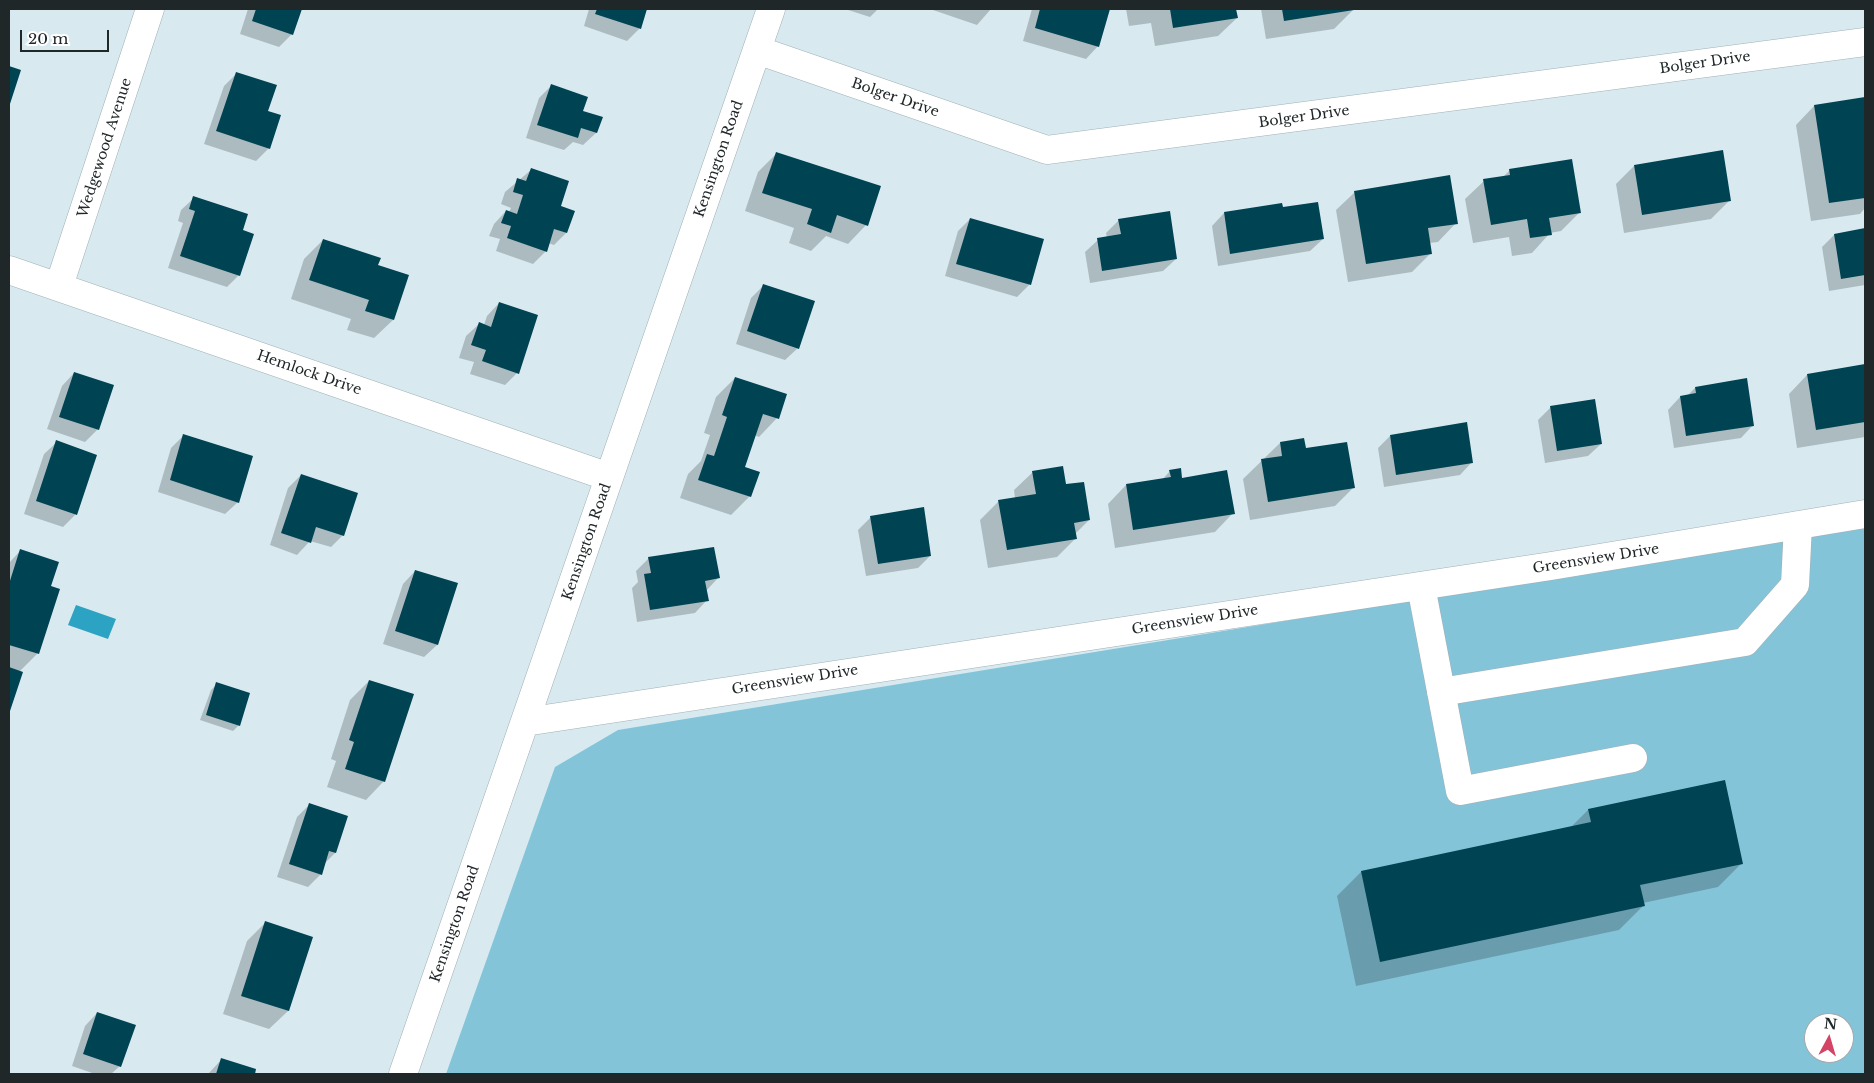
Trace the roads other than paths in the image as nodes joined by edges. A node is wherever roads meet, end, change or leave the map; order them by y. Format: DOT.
graph roads {
  1 [pos="150,9"];
  2 [pos="771,9"];
  3 [pos="1865,42"];
  4 [pos="757,50"];
  5 [pos="9,270"];
  6 [pos="59,286"];
  7 [pos="609,477"];
  8 [pos="1865,514"];
  9 [pos="1798,525"];
  10 [pos="1421,586"];
  11 [pos="1441,692"];
  12 [pos="525,722"];
  13 [pos="1633,758"];
  14 [pos="403,1074"];
  1 -- 6 [label="street, Wedgewood Avenue"];
  2 -- 4 [label="street, Kensington Road"];
  3 -- 4 [label="street, Bolger Drive"];
  4 -- 7 [label="street, Kensington Road"];
  5 -- 6 [label="street, Hemlock Drive"];
  6 -- 7 [label="street, Hemlock Drive"];
  7 -- 12 [label="street, Kensington Road"];
  8 -- 9 [label="street, Greensview Drive"];
  9 -- 10 [label="street, Greensview Drive"];
  9 -- 11 [label="street"];
  10 -- 11 [label="street"];
  10 -- 12 [label="street, Greensview Drive"];
  11 -- 13 [label="street"];
  12 -- 14 [label="street, Kensington Road"];
}
